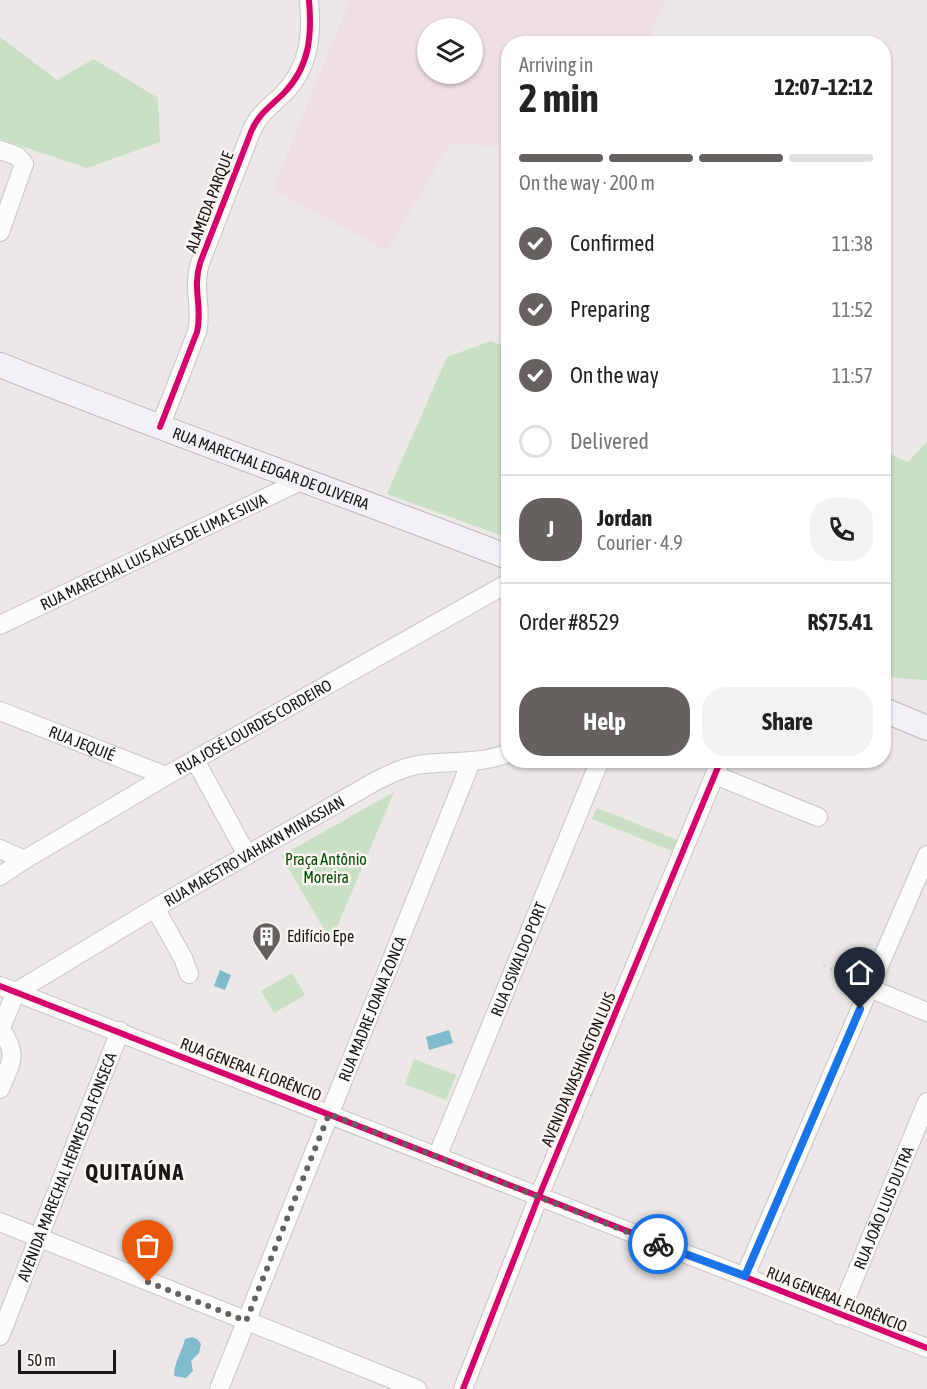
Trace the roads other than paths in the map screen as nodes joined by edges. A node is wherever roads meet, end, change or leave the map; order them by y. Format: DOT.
graph roads {
  1 [pos="309,0"];
  2 [pos="0,150"];
  3 [pos="0,232"];
  4 [pos="0,365"];
  5 [pos="160,427"];
  6 [pos="305,479"];
  7 [pos="501,553"];
  8 [pos="501,587"];
  9 [pos="0,625"];
  10 [pos="0,711"];
  11 [pos="891,711"];
  12 [pos="891,713"];
  13 [pos="927,717"];
  14 [pos="927,728"];
  15 [pos="501,756"];
  16 [pos="195,760"];
  17 [pos="471,762"];
  18 [pos="597,768"];
  19 [pos="718,768"];
  20 [pos="166,776"];
  21 [pos="818,817"];
  22 [pos="0,849"];
  23 [pos="247,855"];
  24 [pos="927,855"];
  25 [pos="24,860"];
  26 [pos="0,876"];
  27 [pos="155,908"];
  28 [pos="189,974"];
  29 [pos="869,988"];
  30 [pos="8,989"];
  31 [pos="927,1012"];
  32 [pos="1,1029"];
  33 [pos="120,1031"];
  34 [pos="0,1089"];
  35 [pos="927,1102"];
  36 [pos="329,1114"];
  37 [pos="437,1157"];
  38 [pos="539,1196"];
  39 [pos="0,1222"];
  40 [pos="40,1238"];
  41 [pos="745,1276"];
  42 [pos="838,1315"];
  43 [pos="246,1321"];
  44 [pos="0,1336"];
  45 [pos="927,1348"];
  46 [pos="219,1389"];
  47 [pos="417,1389"];
  48 [pos="463,1389"];
  1 -- 5 [label="street, ALAMEDA PARQUE"];
  2 -- 3 [label="street"];
  4 -- 5 [label="main road, RUA MARECHAL EDGAR DE OLIVEIRA"];
  5 -- 6 [label="main road, RUA MARECHAL EDGAR DE OLIVEIRA"];
  6 -- 7 [label="main road, RUA MARECHAL EDGAR DE OLIVEIRA"];
  6 -- 9 [label="street, RUA MARECHAL LUIS ALVES DE LIMA E SILVA"];
  8 -- 16 [label="street, RUA JOSÉ LOURDES CORDEIRO"];
  10 -- 20 [label="street, RUA JEQUIÉ"];
  11 -- 13 [label="main road"];
  12 -- 14 [label="main road"];
  15 -- 17 [label="street, RUA MAESTRO VAHAKN MINASSIAN"];
  16 -- 20 [label="street, RUA JOSÉ LOURDES CORDEIRO"];
  16 -- 23 [label="street"];
  17 -- 23 [label="street, RUA MAESTRO VAHAKN MINASSIAN"];
  17 -- 36 [label="street, RUA MADRE JOANA ZONCA"];
  18 -- 37 [label="street, RUA OSWALDO PORT"];
  19 -- 21 [label="street"];
  19 -- 38 [label="street, AVENIDA WASHINGTON LUIS"];
  20 -- 25 [label="street, RUA JOSÉ LOURDES CORDEIRO"];
  22 -- 25 [label="street"];
  23 -- 27 [label="street, RUA MAESTRO VAHAKN MINASSIAN"];
  24 -- 29 [label="street"];
  25 -- 26 [label="street, RUA JOSÉ LOURDES CORDEIRO"];
  27 -- 28 [label="street"];
  27 -- 30 [label="street, RUA MAESTRO VAHAKN MINASSIAN"];
  29 -- 31 [label="street"];
  29 -- 41 [label="street"];
  30 -- 32 [label="street"];
  30 -- 33 [label="street, RUA GENERAL FLORÊNCIO"];
  32 -- 34 [label="street"];
  33 -- 36 [label="street, RUA GENERAL FLORÊNCIO"];
  33 -- 40 [label="street, AVENIDA MARECHAL HERMES DA FONSECA"];
  35 -- 42 [label="street, RUA JOÃO LUIS DUTRA"];
  36 -- 37 [label="street, RUA GENERAL FLORÊNCIO"];
  36 -- 43 [label="street, RUA MADRE JOANA ZONCA"];
  37 -- 38 [label="street, RUA GENERAL FLORÊNCIO"];
  38 -- 41 [label="street, RUA GENERAL FLORÊNCIO"];
  38 -- 48 [label="street, AVENIDA WASHINGTON LUIS"];
  39 -- 40 [label="street"];
  40 -- 43 [label="street"];
  40 -- 44 [label="street, AVENIDA MARECHAL HERMES DA FONSECA"];
  41 -- 42 [label="street, RUA GENERAL FLORÊNCIO"];
  42 -- 45 [label="street, RUA GENERAL FLORÊNCIO"];
  43 -- 46 [label="street, RUA MADRE JOANA ZONCA"];
  43 -- 47 [label="street"];
}
